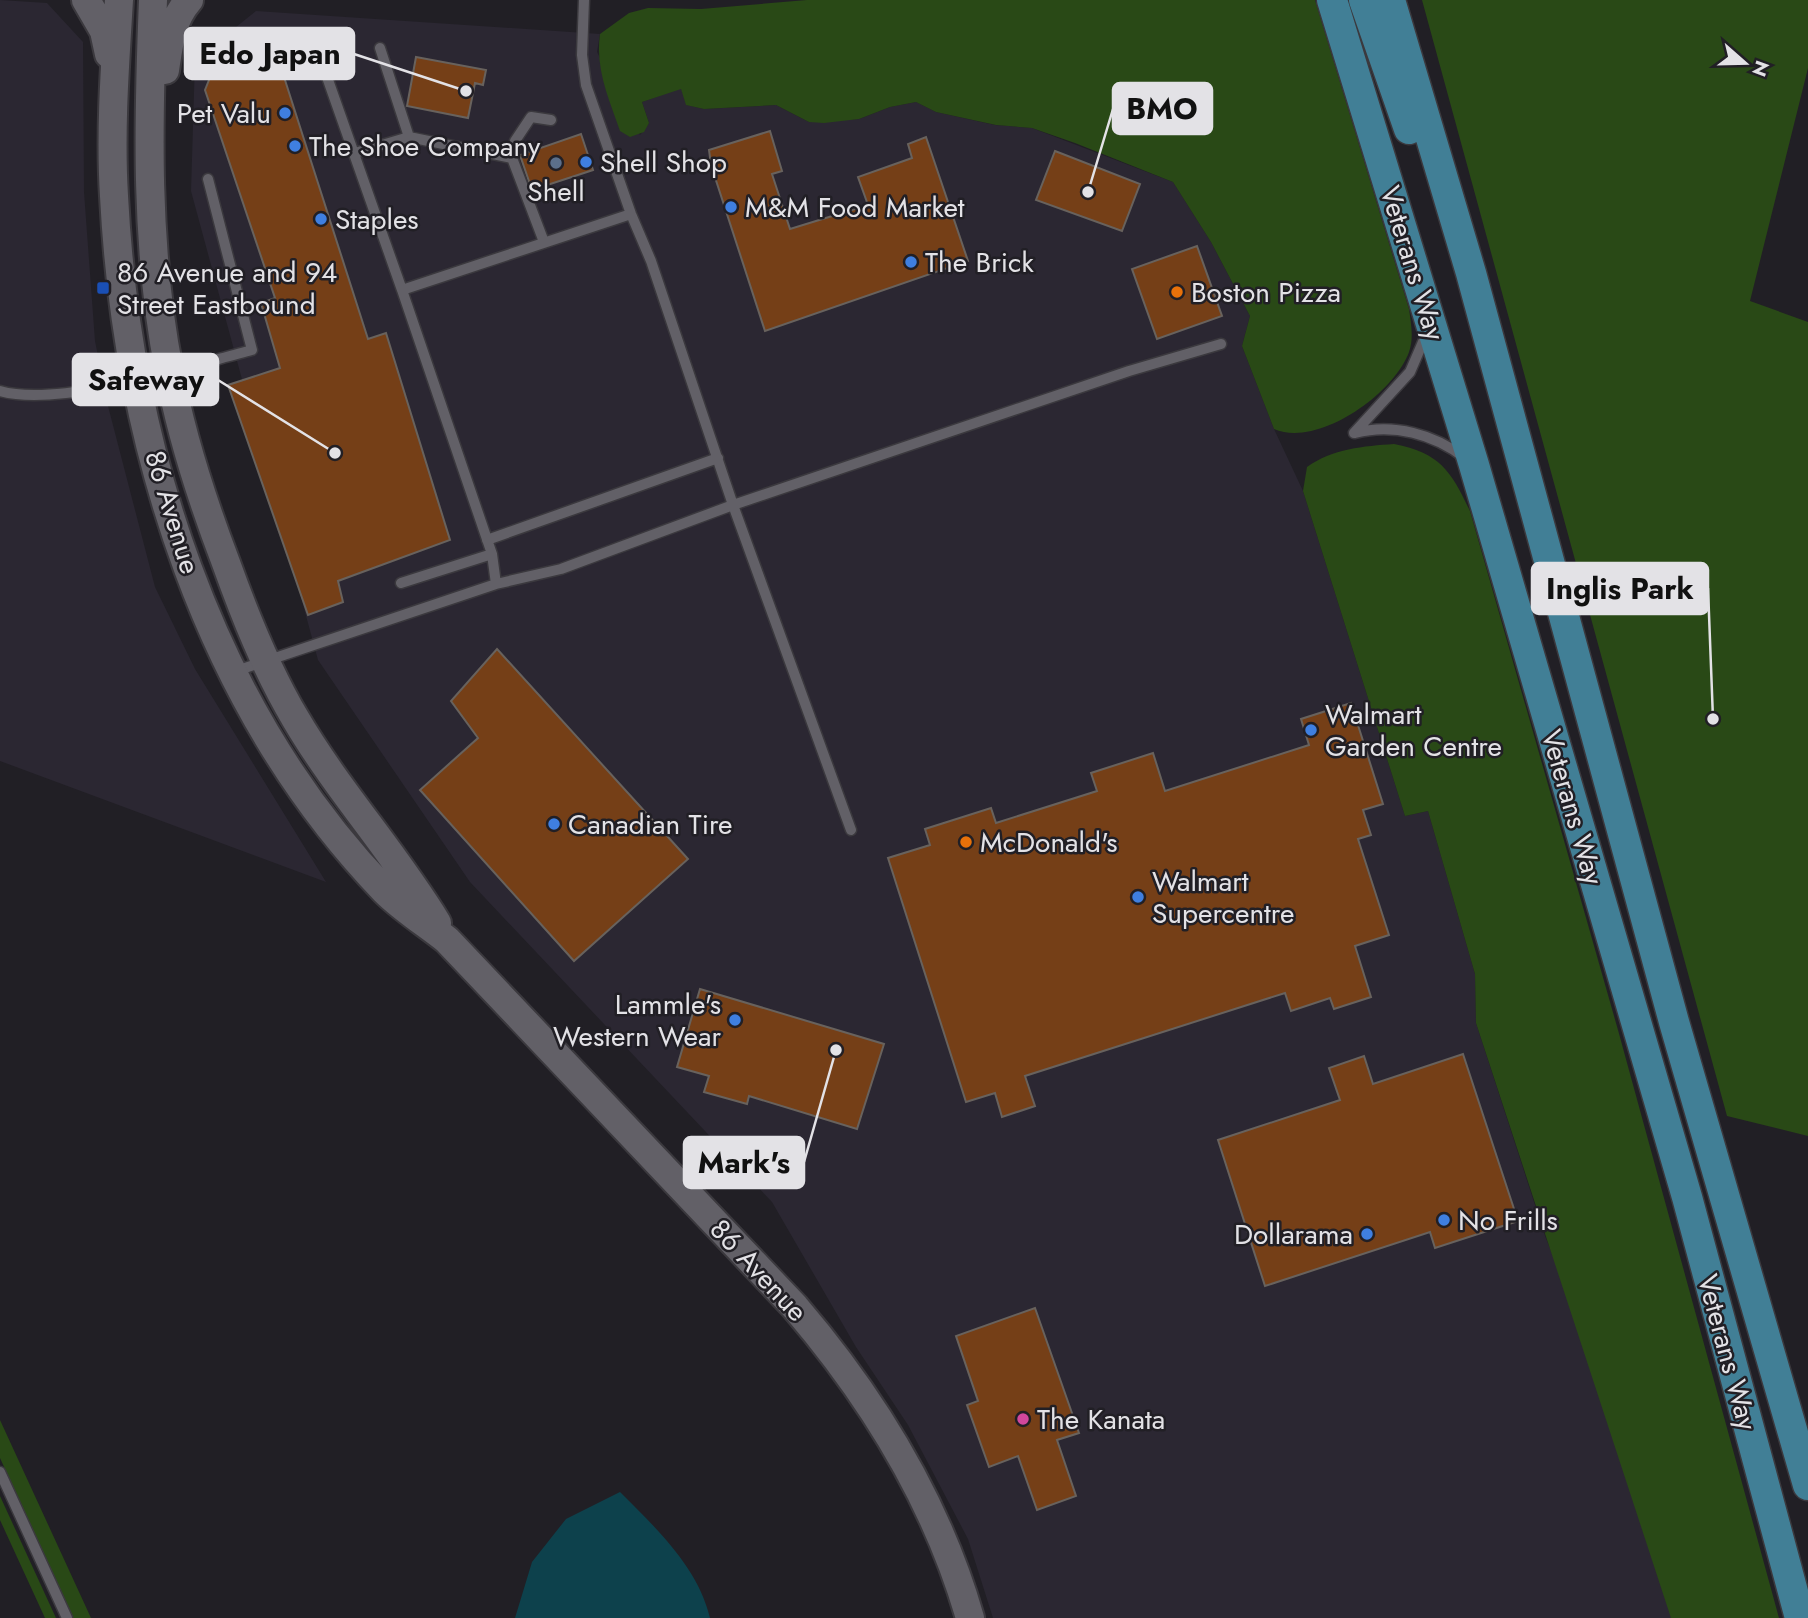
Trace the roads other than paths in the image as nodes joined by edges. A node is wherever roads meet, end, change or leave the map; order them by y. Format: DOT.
graph roads {
  1 [pos="86,0"];
  2 [pos="119,0"];
  3 [pos="153,0"];
  4 [pos="188,0"];
  5 [pos="584,0"];
  6 [pos="1332,0"];
  7 [pos="1364,0"];
  8 [pos="1390,0"];
  9 [pos="315,43"];
  10 [pos="380,48"];
  11 [pos="114,94"];
  12 [pos="551,120"];
  13 [pos="409,136"];
  14 [pos="355,153"];
  15 [pos="512,158"];
  16 [pos="150,163"];
  17 [pos="208,179"];
  18 [pos="631,214"];
  19 [pos="544,242"];
  20 [pos="1471,273"];
  21 [pos="402,290"];
  22 [pos="1431,321"];
  23 [pos="1222,344"];
  24 [pos="169,371"];
  25 [pos="136,379"];
  26 [pos="0,391"];
  27 [pos="718,458"];
  28 [pos="1474,466"];
  29 [pos="733,505"];
  30 [pos="487,540"];
  31 [pos="492,554"];
  32 [pos="401,583"];
  33 [pos="496,584"];
  34 [pos="265,660"];
  35 [pos="232,672"];
  36 [pos="851,830"];
  37 [pos="447,940"];
  38 [pos="0,1472"];
  39 [pos="1808,1485"];
  40 [pos="1784,1560"];
  41 [pos="67,1618"];
  42 [pos="970,1618"];
  43 [pos="1792,1618"];
  44 [pos="1800,1618"];
  1 -- 11 [label="street"];
  2 -- 11 [label="street, 86 Avenue"];
  3 -- 16 [label="street, 86 Avenue"];
  4 -- 16 [label="street"];
  5 -- 18 [label="lane"];
  6 -- 22 [label="main road, Veterans Way"];
  7 -- 20 [label="main road"];
  8 -- 20 [label="main road, Veterans Way"];
  9 -- 14 [label="lane"];
  10 -- 13 [label="lane"];
  11 -- 25 [label="street, 86 Avenue"];
  12 -- 15 [label="lane"];
  13 -- 14 [label="lane"];
  13 -- 15 [label="lane"];
  14 -- 21 [label="lane"];
  15 -- 19 [label="lane"];
  16 -- 24 [label="street, 86 Avenue"];
  17 -- 24 [label="lane"];
  18 -- 19 [label="lane"];
  18 -- 27 [label="lane"];
  19 -- 21 [label="lane"];
  20 -- 39 [label="main road, Veterans Way"];
  21 -- 30 [label="lane"];
  22 -- 28 [label="main road, Veterans Way"];
  22 -- 28 [label="lane"];
  23 -- 29 [label="lane"];
  24 -- 25 [label="lane"];
  24 -- 34 [label="street, 86 Avenue"];
  25 -- 26 [label="lane"];
  25 -- 35 [label="street, 86 Avenue"];
  27 -- 29 [label="lane"];
  27 -- 30 [label="lane"];
  28 -- 40 [label="main road, Veterans Way"];
  29 -- 33 [label="lane"];
  29 -- 36 [label="lane"];
  30 -- 31 [label="lane"];
  31 -- 32 [label="lane"];
  31 -- 33 [label="lane"];
  33 -- 34 [label="lane"];
  34 -- 35 [label="lane"];
  34 -- 37 [label="street, 86 Avenue"];
  35 -- 37 [label="street, 86 Avenue"];
  37 -- 42 [label="street, 86 Avenue"];
  38 -- 41 [label="lane"];
  40 -- 43 [label="main road"];
  40 -- 44 [label="main road, Veterans Way"];
}
